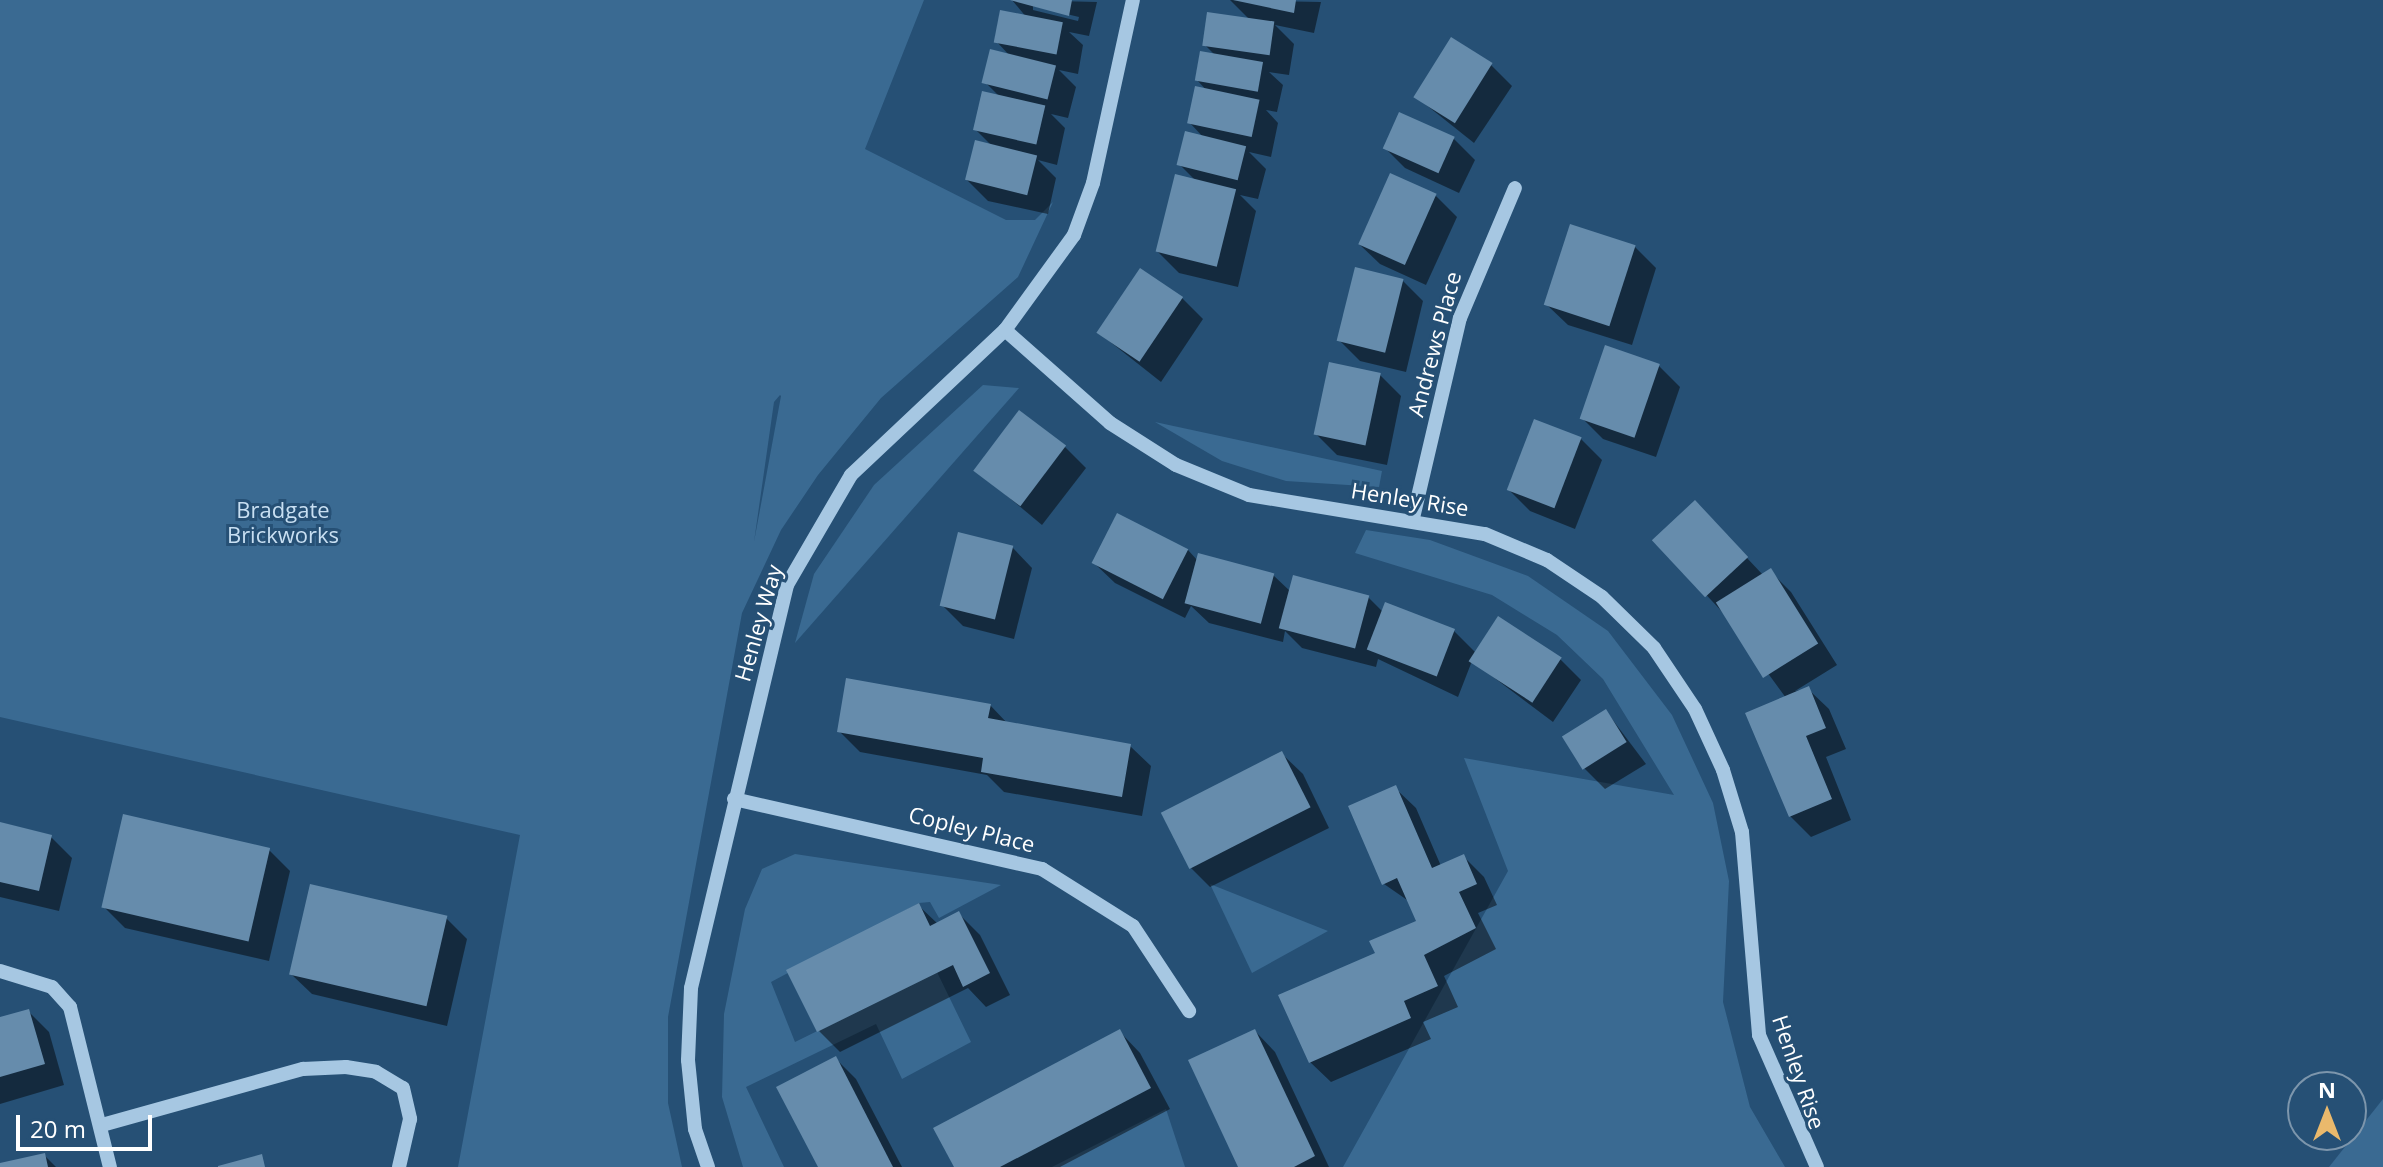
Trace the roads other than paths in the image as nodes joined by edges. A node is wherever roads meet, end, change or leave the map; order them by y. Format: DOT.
graph roads {
  1 [pos="1133,0"];
  2 [pos="1515,188"];
  3 [pos="1005,330"];
  4 [pos="1413,518"];
  5 [pos="734,799"];
  6 [pos="0,971"];
  7 [pos="1189,1011"];
  8 [pos="102,1125"];
  9 [pos="110,1167"];
  10 [pos="399,1167"];
  11 [pos="708,1167"];
  12 [pos="1817,1167"];
  1 -- 3 [label="street, Henley Way"];
  2 -- 4 [label="street, Andrews Place"];
  3 -- 4 [label="street, Henley Rise"];
  3 -- 5 [label="street, Henley Way"];
  4 -- 12 [label="street, Henley Rise"];
  5 -- 7 [label="street, Copley Place"];
  5 -- 11 [label="street, Henley Way"];
  6 -- 8 [label="street"];
  8 -- 9 [label="street"];
  8 -- 10 [label="street"];
}
